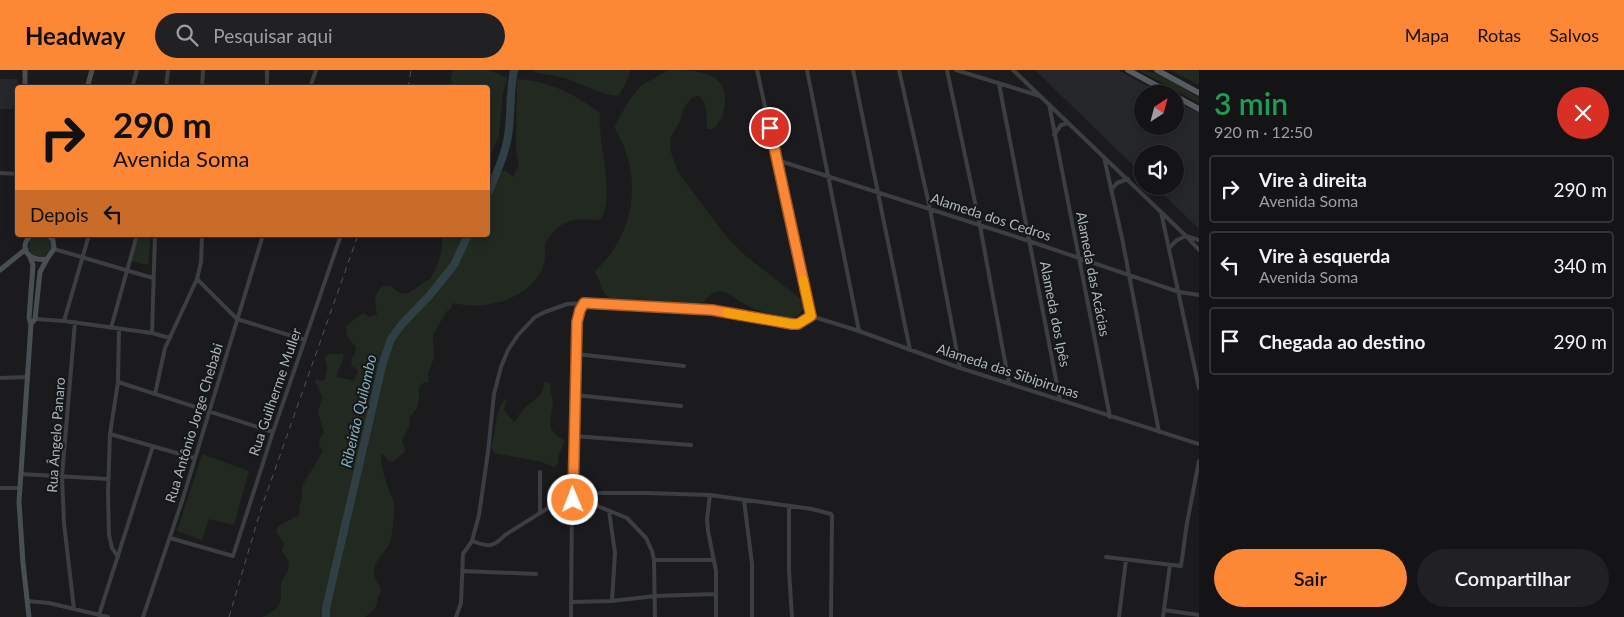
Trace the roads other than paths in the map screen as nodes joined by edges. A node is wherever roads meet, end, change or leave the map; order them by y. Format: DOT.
graph roads {
  1 [pos="25,70"];
  2 [pos="92,70"];
  3 [pos="137,70"];
  4 [pos="168,70"];
  5 [pos="203,70"];
  6 [pos="267,70"];
  7 [pos="316,70"];
  8 [pos="757,70"];
  9 [pos="806,70"];
  10 [pos="853,70"];
  11 [pos="899,70"];
  12 [pos="947,70"];
  13 [pos="956,70"];
  14 [pos="1013,70"];
  15 [pos="1128,70"];
  16 [pos="1158,70"];
  17 [pos="999,84"];
  18 [pos="25,85"];
  19 [pos="88,85"];
  20 [pos="133,85"];
  21 [pos="166,85"];
  22 [pos="202,85"];
  23 [pos="267,85"];
  24 [pos="311,85"];
  25 [pos="1156,85"];
  26 [pos="1199,93"];
  27 [pos="1041,96"];
  28 [pos="1184,100"];
  29 [pos="1049,104"];
  30 [pos="1199,108"];
  31 [pos="1068,122"];
  32 [pos="1054,135"];
  33 [pos="1104,157"];
  34 [pos="777,160"];
  35 [pos="0,174"];
  36 [pos="15,174"];
  37 [pos="828,176"];
  38 [pos="1128,179"];
  39 [pos="1111,190"];
  40 [pos="879,194"];
  41 [pos="930,209"];
  42 [pos="1161,212"];
  43 [pos="980,226"];
  44 [pos="1186,236"];
  45 [pos="50,237"];
  46 [pos="88,237"];
  47 [pos="136,237"];
  48 [pos="155,237"];
  49 [pos="202,237"];
  50 [pos="262,237"];
  51 [pos="340,237"];
  52 [pos="26,238"];
  53 [pos="1199,240"];
  54 [pos="1029,241"];
  55 [pos="1170,247"];
  56 [pos="26,249"];
  57 [pos="54,249"];
  58 [pos="1199,250"];
  59 [pos="30,257"];
  60 [pos="1078,257"];
  61 [pos="82,258"];
  62 [pos="47,259"];
  63 [pos="0,270"];
  64 [pos="127,271"];
  65 [pos="1129,274"];
  66 [pos="153,278"];
  67 [pos="197,280"];
  68 [pos="1179,292"];
  69 [pos="1199,295"];
  70 [pos="584,303"];
  71 [pos="811,316"];
  72 [pos="237,319"];
  73 [pos="33,321"];
  74 [pos="64,321"];
  75 [pos="75,322"];
  76 [pos="111,328"];
  77 [pos="119,330"];
  78 [pos="859,331"];
  79 [pos="152,333"];
  80 [pos="170,338"];
  81 [pos="305,340"];
  82 [pos="910,350"];
  83 [pos="576,354"];
  84 [pos="684,366"];
  85 [pos="960,368"];
  86 [pos="27,377"];
  87 [pos="0,378"];
  88 [pos="118,382"];
  89 [pos="1009,383"];
  90 [pos="1199,388"];
  91 [pos="155,394"];
  92 [pos="575,395"];
  93 [pos="1060,400"];
  94 [pos="681,406"];
  95 [pos="208,410"];
  96 [pos="1110,417"];
  97 [pos="273,432"];
  98 [pos="1160,432"];
  99 [pos="110,434"];
  100 [pos="574,436"];
  101 [pos="1199,444"];
  102 [pos="691,445"];
  103 [pos="153,446"];
  104 [pos="194,458"];
  105 [pos="1199,461"];
  106 [pos="540,472"];
  107 [pos="21,474"];
  108 [pos="62,476"];
  109 [pos="108,479"];
  110 [pos="0,488"];
  111 [pos="19,488"];
  112 [pos="574,493"];
  113 [pos="710,495"];
  114 [pos="744,500"];
  115 [pos="789,507"];
  116 [pos="609,511"];
  117 [pos="540,512"];
  118 [pos="170,538"];
  119 [pos="472,541"];
  120 [pos="118,557"];
  121 [pos="1106,557"];
  122 [pos="654,560"];
  123 [pos="714,560"];
  124 [pos="1126,560"];
  125 [pos="1170,565"];
  126 [pos="462,571"];
  127 [pos="536,574"];
  128 [pos="716,594"];
  129 [pos="655,596"];
  130 [pos="27,601"];
  131 [pos="612,601"];
  132 [pos="572,602"];
  133 [pos="74,609"];
  134 [pos="1164,610"];
  135 [pos="99,614"];
  136 [pos="1199,615"];
  137 [pos="29,617"];
  138 [pos="108,617"];
  139 [pos="143,617"];
  140 [pos="456,617"];
  141 [pos="572,617"];
  142 [pos="655,617"];
  143 [pos="716,617"];
  144 [pos="752,617"];
  145 [pos="792,617"];
  146 [pos="831,617"];
  147 [pos="1119,617"];
  148 [pos="1163,617"];
  1 -- 18 [label="main road"];
  2 -- 19 [label="main road"];
  3 -- 20 [label="street"];
  4 -- 21 [label="street"];
  5 -- 22 [label="street"];
  6 -- 23 [label="street"];
  7 -- 24 [label="street"];
  8 -- 34 [label="street"];
  9 -- 37 [label="street"];
  10 -- 40 [label="street"];
  11 -- 41 [label="street"];
  12 -- 43 [label="street"];
  13 -- 17 [label="street"];
  14 -- 27 [label="street"];
  15 -- 25 [label="main road"];
  16 -- 26 [label="main road"];
  17 -- 27 [label="street"];
  17 -- 54 [label="street, Alameda dos Ipês"];
  27 -- 29 [label="street"];
  28 -- 30 [label="main road"];
  29 -- 31 [label="street"];
  29 -- 32 [label="street, Alameda das Acácias"];
  31 -- 32 [label="street"];
  31 -- 33 [label="street"];
  32 -- 60 [label="street, Alameda das Acácias"];
  33 -- 38 [label="street"];
  33 -- 39 [label="street"];
  34 -- 37 [label="street, Alameda dos Cedros"];
  34 -- 71 [label="street"];
  35 -- 36 [label="street"];
  37 -- 40 [label="street, Alameda dos Cedros"];
  37 -- 78 [label="street"];
  38 -- 39 [label="street"];
  38 -- 42 [label="street"];
  39 -- 65 [label="street"];
  40 -- 41 [label="street, Alameda dos Cedros"];
  40 -- 82 [label="street"];
  41 -- 43 [label="street, Alameda dos Cedros"];
  41 -- 85 [label="street"];
  42 -- 44 [label="street"];
  42 -- 55 [label="street"];
  43 -- 54 [label="street, Alameda dos Cedros"];
  43 -- 89 [label="street"];
  44 -- 53 [label="street"];
  44 -- 55 [label="street"];
  44 -- 58 [label="street"];
  45 -- 57 [label="main road"];
  46 -- 61 [label="street"];
  47 -- 64 [label="street"];
  48 -- 66 [label="street"];
  49 -- 67 [label="street"];
  50 -- 72 [label="street, Rua Antônio Jorge Chebabi"];
  51 -- 81 [label="street, Rua Guilherme Muller"];
  52 -- 56 [label="main road"];
  54 -- 60 [label="street, Alameda dos Cedros"];
  54 -- 93 [label="street, Alameda dos Ipês"];
  55 -- 68 [label="street"];
  56 -- 59 [label="main road"];
  56 -- 63 [label="main road"];
  57 -- 61 [label="street"];
  57 -- 62 [label="main road"];
  59 -- 62 [label="main road"];
  59 -- 73 [label="main road"];
  60 -- 65 [label="street, Alameda dos Cedros"];
  60 -- 96 [label="street, Alameda das Acácias"];
  61 -- 64 [label="street"];
  61 -- 74 [label="street"];
  62 -- 73 [label="main road"];
  64 -- 66 [label="street"];
  64 -- 76 [label="street"];
  65 -- 68 [label="street, Alameda dos Cedros"];
  65 -- 98 [label="street"];
  66 -- 79 [label="street"];
  67 -- 72 [label="street"];
  67 -- 80 [label="street"];
  68 -- 69 [label="street, Alameda dos Cedros"];
  68 -- 90 [label="street"];
  70 -- 71 [label="street"];
  70 -- 83 [label="street"];
  70 -- 119 [label="street"];
  71 -- 78 [label="street, Alameda das Sibipirunas"];
  72 -- 81 [label="street"];
  72 -- 95 [label="street, Rua Antônio Jorge Chebabi"];
  73 -- 74 [label="street"];
  73 -- 86 [label="main road"];
  74 -- 75 [label="street"];
  75 -- 76 [label="street"];
  75 -- 108 [label="street, Rua Ângelo Panaro"];
  76 -- 77 [label="street"];
  77 -- 79 [label="street"];
  77 -- 88 [label="street"];
  78 -- 82 [label="street, Alameda das Sibipirunas"];
  79 -- 80 [label="street"];
  80 -- 91 [label="street"];
  81 -- 97 [label="street, Rua Guilherme Muller"];
  82 -- 85 [label="street, Alameda das Sibipirunas"];
  83 -- 84 [label="street"];
  83 -- 92 [label="street"];
  85 -- 89 [label="street, Alameda das Sibipirunas"];
  86 -- 87 [label="street"];
  86 -- 107 [label="main road"];
  88 -- 91 [label="street"];
  88 -- 99 [label="street"];
  89 -- 93 [label="street, Alameda das Sibipirunas"];
  91 -- 95 [label="street"];
  92 -- 94 [label="street"];
  92 -- 100 [label="street"];
  93 -- 96 [label="street, Alameda das Sibipirunas"];
  95 -- 97 [label="street"];
  95 -- 104 [label="street, Rua Antônio Jorge Chebabi"];
  96 -- 98 [label="street, Alameda das Sibipirunas"];
  97 -- 118 [label="street, Rua Guilherme Muller"];
  98 -- 101 [label="street, Alameda das Sibipirunas"];
  99 -- 103 [label="street"];
  99 -- 109 [label="street"];
  100 -- 102 [label="street"];
  100 -- 112 [label="street"];
  103 -- 104 [label="street"];
  103 -- 120 [label="street"];
  104 -- 118 [label="street, Rua Antônio Jorge Chebabi"];
  105 -- 125 [label="street"];
  106 -- 117 [label="street"];
  107 -- 108 [label="street"];
  107 -- 111 [label="main road"];
  108 -- 109 [label="street"];
  108 -- 133 [label="street, Rua Ângelo Panaro"];
  109 -- 120 [label="street"];
  110 -- 111 [label="street"];
  111 -- 130 [label="main road"];
  112 -- 113 [label="street"];
  112 -- 116 [label="street"];
  112 -- 117 [label="street"];
  112 -- 132 [label="street"];
  113 -- 114 [label="street"];
  113 -- 123 [label="street"];
  114 -- 115 [label="street"];
  114 -- 144 [label="street"];
  115 -- 145 [label="street"];
  115 -- 146 [label="street"];
  116 -- 122 [label="street"];
  116 -- 131 [label="street"];
  117 -- 119 [label="street"];
  118 -- 139 [label="street, Rua Antônio Jorge Chebabi"];
  119 -- 126 [label="street"];
  120 -- 135 [label="street"];
  121 -- 124 [label="street"];
  122 -- 123 [label="street"];
  122 -- 129 [label="street"];
  123 -- 128 [label="street"];
  124 -- 125 [label="street"];
  124 -- 147 [label="street"];
  125 -- 134 [label="street"];
  126 -- 127 [label="street"];
  126 -- 140 [label="street"];
  128 -- 129 [label="street"];
  128 -- 143 [label="street"];
  129 -- 131 [label="street"];
  129 -- 142 [label="street"];
  130 -- 133 [label="street"];
  130 -- 137 [label="main road"];
  131 -- 132 [label="street"];
  132 -- 141 [label="street"];
  133 -- 135 [label="street"];
  134 -- 136 [label="street"];
  134 -- 148 [label="street"];
  135 -- 138 [label="street"];
}
